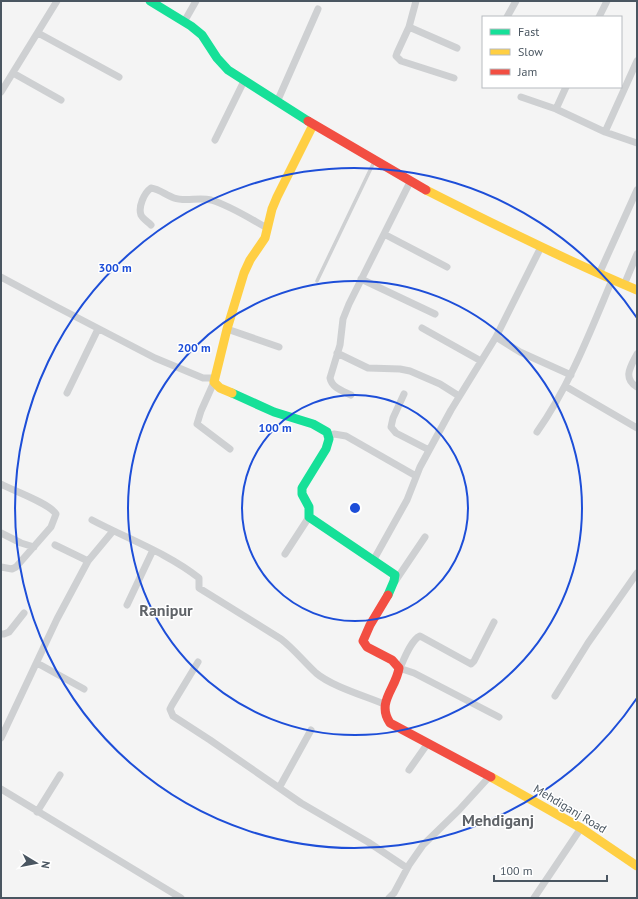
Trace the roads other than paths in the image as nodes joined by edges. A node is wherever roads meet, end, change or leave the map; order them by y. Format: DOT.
graph roads {
  1 [pos="57,1"];
  2 [pos="150,1"];
  3 [pos="196,1"];
  4 [pos="416,1"];
  5 [pos="516,1"];
  6 [pos="607,1"];
  7 [pos="318,9"];
  8 [pos="508,16"];
  9 [pos="600,16"];
  10 [pos="184,22"];
  11 [pos="409,27"];
  12 [pos="38,33"];
  13 [pos="457,48"];
  14 [pos="637,61"];
  15 [pos="13,73"];
  16 [pos="119,77"];
  17 [pos="454,78"];
  18 [pos="244,81"];
  19 [pos="566,88"];
  20 [pos="1,92"];
  21 [pos="521,97"];
  22 [pos="61,100"];
  23 [pos="276,102"];
  24 [pos="556,109"];
  25 [pos="313,125"];
  26 [pos="605,132"];
  27 [pos="215,140"];
  28 [pos="637,143"];
  29 [pos="374,161"];
  30 [pos="410,182"];
  31 [pos="637,190"];
  32 [pos="151,225"];
  33 [pos="267,228"];
  34 [pos="384,234"];
  35 [pos="541,247"];
  36 [pos="637,254"];
  37 [pos="447,267"];
  38 [pos="599,274"];
  39 [pos="1,276"];
  40 [pos="361,279"];
  41 [pos="612,280"];
  42 [pos="318,281"];
  43 [pos="624,284"];
  44 [pos="637,290"];
  45 [pos="435,314"];
  46 [pos="422,328"];
  47 [pos="98,329"];
  48 [pos="227,329"];
  49 [pos="496,337"];
  50 [pos="278,347"];
  51 [pos="337,353"];
  52 [pos="637,354"];
  53 [pos="481,361"];
  54 [pos="571,375"];
  55 [pos="214,380"];
  56 [pos="565,386"];
  57 [pos="637,387"];
  58 [pos="67,393"];
  59 [pos="404,394"];
  60 [pos="351,395"];
  61 [pos="459,396"];
  62 [pos="637,428"];
  63 [pos="537,432"];
  64 [pos="329,436"];
  65 [pos="230,449"];
  66 [pos="429,450"];
  67 [pos="416,476"];
  68 [pos="1,484"];
  69 [pos="309,517"];
  70 [pos="92,520"];
  71 [pos="113,531"];
  72 [pos="1,533"];
  73 [pos="424,537"];
  74 [pos="55,545"];
  75 [pos="34,547"];
  76 [pos="153,550"];
  77 [pos="285,554"];
  78 [pos="373,561"];
  79 [pos="88,562"];
  80 [pos="1,567"];
  81 [pos="637,573"];
  82 [pos="396,580"];
  83 [pos="127,605"];
  84 [pos="24,613"];
  85 [pos="494,622"];
  86 [pos="1,634"];
  87 [pos="198,662"];
  88 [pos="37,663"];
  89 [pos="400,668"];
  90 [pos="84,689"];
  91 [pos="555,696"];
  92 [pos="384,704"];
  93 [pos="499,717"];
  94 [pos="311,730"];
  95 [pos="1,738"];
  96 [pos="428,743"];
  97 [pos="409,770"];
  98 [pos="60,775"];
  99 [pos="490,776"];
  100 [pos="279,788"];
  101 [pos="1,789"];
  102 [pos="37,812"];
  103 [pos="581,828"];
  104 [pos="637,866"];
  105 [pos="407,868"];
  106 [pos="181,898"];
  107 [pos="390,898"];
  108 [pos="534,898"];
  1 -- 12 [label="street"];
  2 -- 10 [label="street"];
  3 -- 10 [label="street"];
  4 -- 11 [label="street"];
  5 -- 8 [label="street"];
  6 -- 9 [label="street"];
  7 -- 23 [label="street"];
  10 -- 18 [label="street"];
  11 -- 13 [label="street"];
  11 -- 17 [label="street"];
  12 -- 15 [label="street"];
  12 -- 16 [label="street"];
  14 -- 26 [label="street"];
  15 -- 20 [label="street"];
  15 -- 22 [label="street"];
  18 -- 23 [label="street"];
  18 -- 27 [label="street"];
  19 -- 24 [label="street"];
  21 -- 24 [label="street"];
  23 -- 25 [label="street"];
  24 -- 26 [label="street"];
  25 -- 29 [label="street"];
  25 -- 33 [label="street"];
  26 -- 28 [label="street"];
  29 -- 30 [label="street"];
  29 -- 42 [label="lane"];
  30 -- 34 [label="street"];
  30 -- 35 [label="street"];
  31 -- 38 [label="street"];
  32 -- 33 [label="street"];
  33 -- 48 [label="street"];
  34 -- 37 [label="street"];
  34 -- 40 [label="street"];
  35 -- 38 [label="street"];
  35 -- 49 [label="street"];
  36 -- 43 [label="street"];
  38 -- 41 [label="street"];
  39 -- 47 [label="street"];
  40 -- 45 [label="street"];
  40 -- 51 [label="street"];
  41 -- 43 [label="street"];
  41 -- 54 [label="street"];
  43 -- 44 [label="street"];
  46 -- 53 [label="street"];
  47 -- 55 [label="street"];
  47 -- 58 [label="street"];
  48 -- 50 [label="street"];
  48 -- 55 [label="street"];
  49 -- 53 [label="street"];
  49 -- 54 [label="street"];
  51 -- 60 [label="street"];
  51 -- 61 [label="street"];
  52 -- 57 [label="street"];
  53 -- 61 [label="street"];
  54 -- 56 [label="street"];
  55 -- 64 [label="street"];
  55 -- 65 [label="street"];
  56 -- 62 [label="street"];
  56 -- 63 [label="street"];
  59 -- 66 [label="street"];
  61 -- 66 [label="street"];
  64 -- 67 [label="street"];
  64 -- 69 [label="street"];
  66 -- 67 [label="street"];
  67 -- 78 [label="street"];
  68 -- 75 [label="street"];
  69 -- 77 [label="street"];
  69 -- 78 [label="street"];
  70 -- 71 [label="street"];
  71 -- 76 [label="street"];
  71 -- 79 [label="street"];
  72 -- 75 [label="street"];
  73 -- 82 [label="street"];
  74 -- 79 [label="street"];
  75 -- 80 [label="street"];
  76 -- 83 [label="street"];
  76 -- 92 [label="street"];
  78 -- 82 [label="street"];
  79 -- 88 [label="street"];
  81 -- 91 [label="street"];
  82 -- 89 [label="street"];
  84 -- 86 [label="street"];
  85 -- 89 [label="street"];
  87 -- 100 [label="street"];
  88 -- 90 [label="street"];
  88 -- 95 [label="street"];
  89 -- 92 [label="street"];
  89 -- 93 [label="street"];
  92 -- 96 [label="street, Mehdiganj Road"];
  94 -- 100 [label="street"];
  96 -- 97 [label="street"];
  96 -- 99 [label="street, Mehdiganj Road"];
  98 -- 102 [label="street"];
  99 -- 103 [label="street, Mehdiganj Road"];
  99 -- 105 [label="street"];
  100 -- 105 [label="street"];
  101 -- 102 [label="street"];
  102 -- 106 [label="street"];
  103 -- 104 [label="street, Mehdiganj Road"];
  103 -- 108 [label="street"];
  105 -- 107 [label="street"];
}
